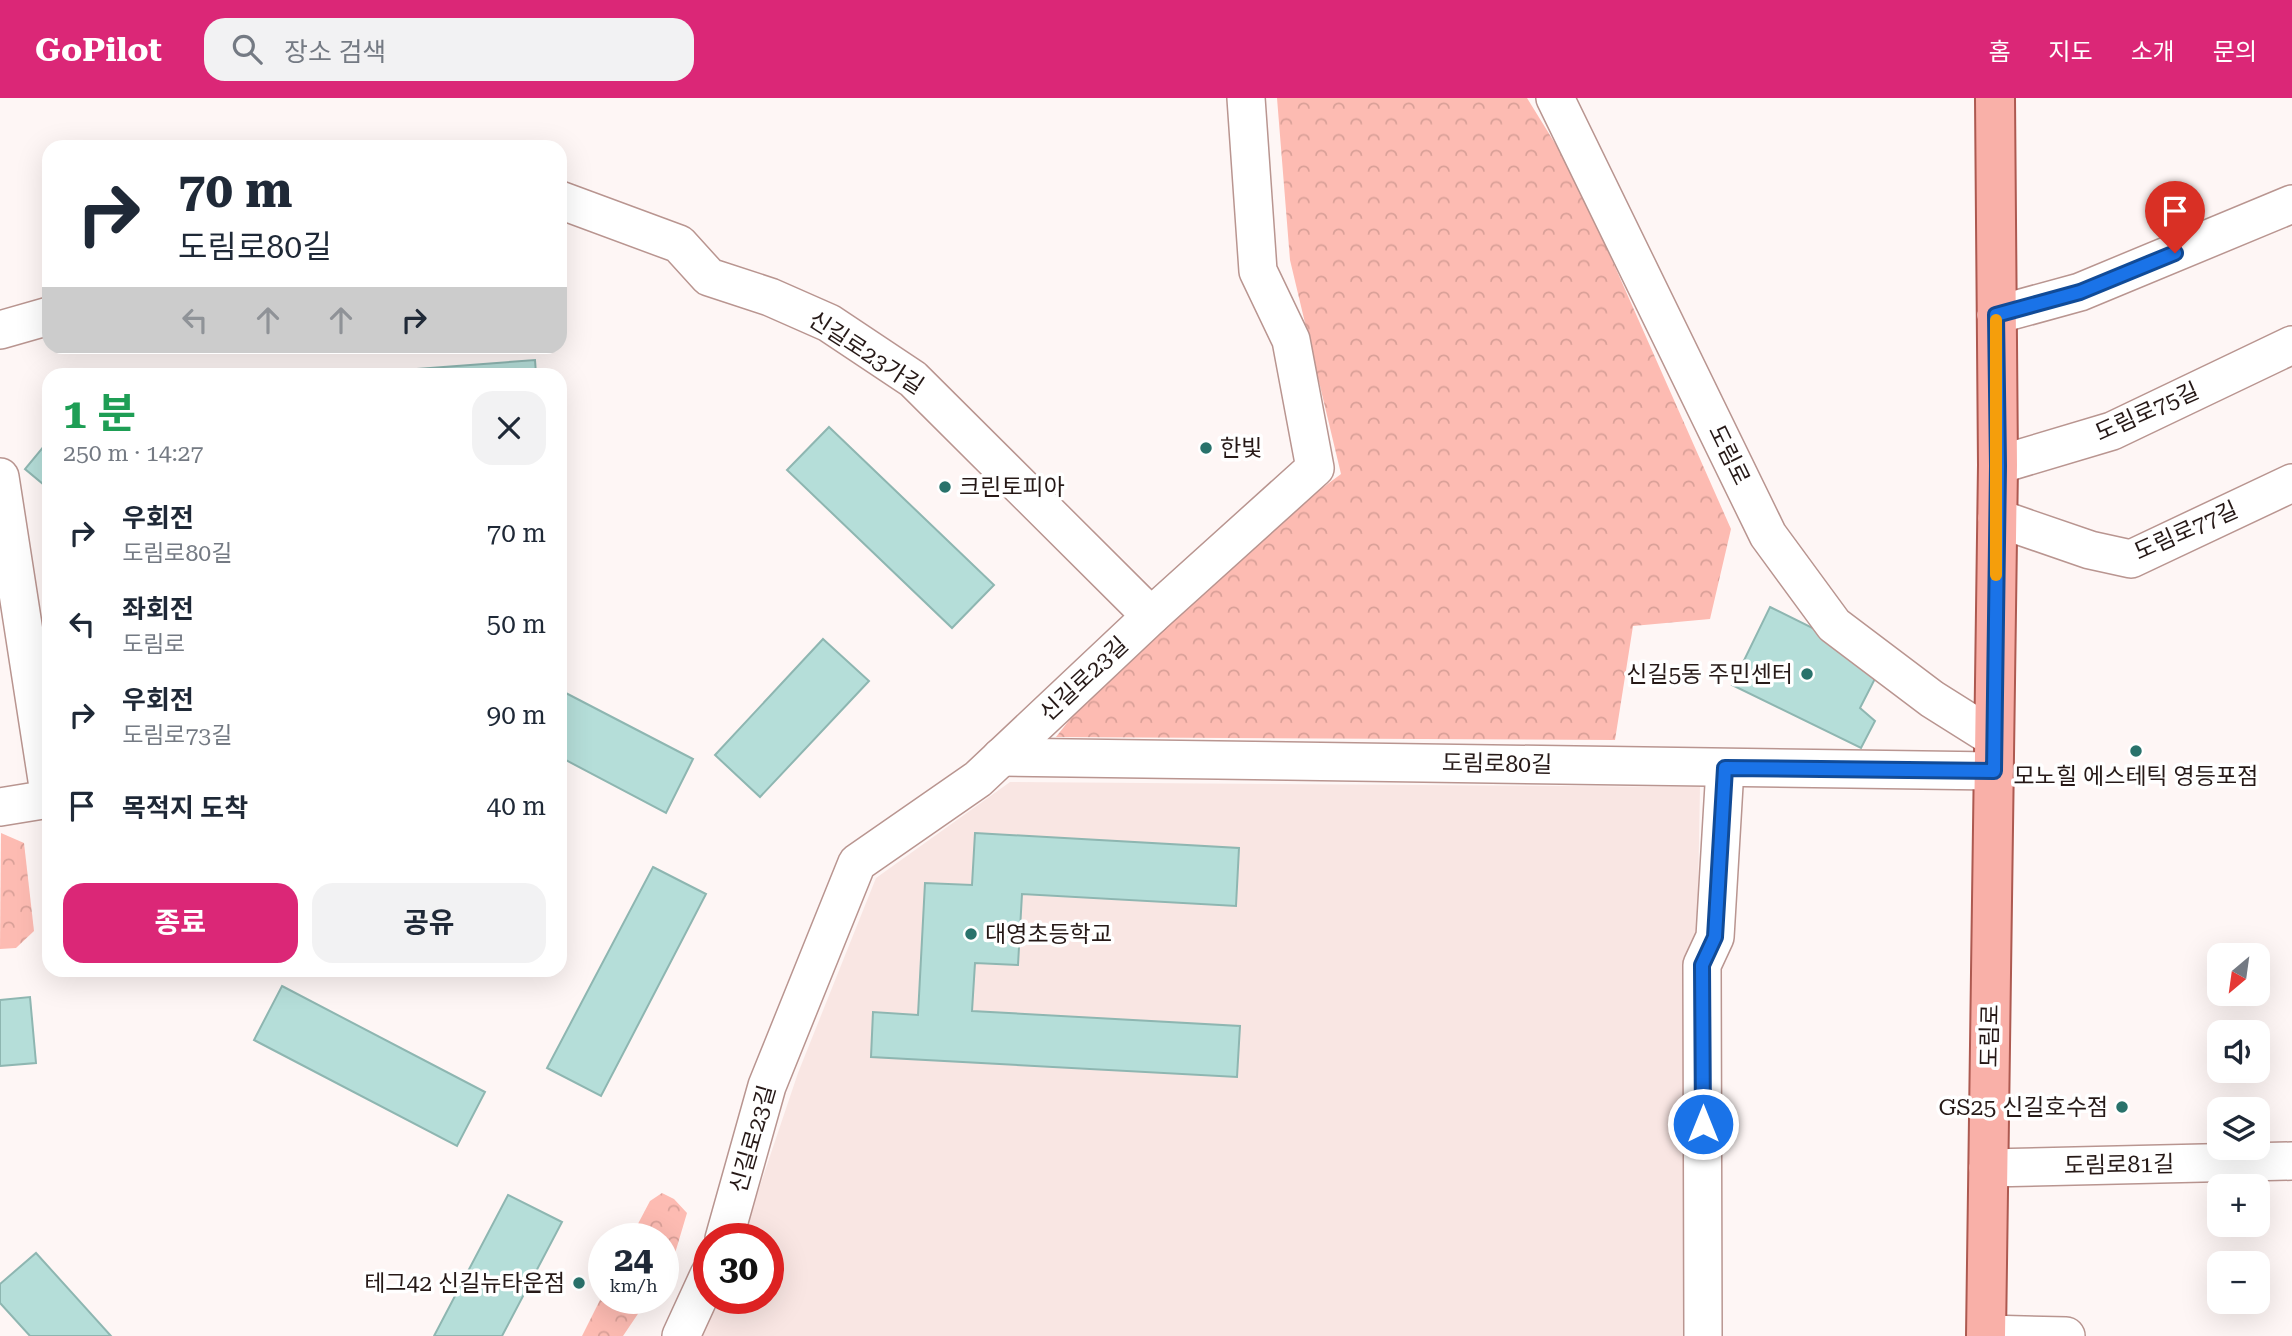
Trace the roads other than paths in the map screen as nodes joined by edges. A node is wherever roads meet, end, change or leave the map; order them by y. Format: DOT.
graph roads {
  1 [pos="1246,98"];
  2 [pos="1555,98"];
  3 [pos="1995,98"];
  4 [pos="567,203"];
  5 [pos="2292,204"];
  6 [pos="1996,315"];
  7 [pos="42,319"];
  8 [pos="0,330"];
  9 [pos="2292,345"];
  10 [pos="1998,466"];
  11 [pos="0,478"];
  12 [pos="2292,483"];
  13 [pos="1997,518"];
  14 [pos="1151,616"];
  15 [pos="42,748"];
  16 [pos="1994,755"];
  17 [pos="1001,757"];
  18 [pos="1725,768"];
  19 [pos="42,800"];
  20 [pos="0,807"];
  21 [pos="2292,1161"];
  22 [pos="1988,1168"];
  23 [pos="728,1223"];
  24 [pos="693,1310"];
  25 [pos="1986,1335"];
  26 [pos="681,1336"];
  27 [pos="1703,1336"];
  28 [pos="2066,1336"];
  1 -- 14 [label="street, 신길로23길"];
  2 -- 16 [label="street, 도림로"];
  3 -- 6 [label="main road, 도림로"];
  4 -- 14 [label="street, 신길로23가길"];
  5 -- 6 [label="street"];
  6 -- 10 [label="main road, 도림로"];
  7 -- 8 [label="street"];
  9 -- 10 [label="street, 도림로75길"];
  10 -- 13 [label="main road, 도림로"];
  11 -- 15 [label="street"];
  12 -- 13 [label="street, 도림로77길"];
  13 -- 16 [label="main road, 도림로"];
  14 -- 17 [label="street, 신길로23길"];
  16 -- 18 [label="street, 도림로80길"];
  16 -- 22 [label="main road, 도림로"];
  17 -- 18 [label="street, 도림로80길"];
  17 -- 23 [label="street, 신길로23길"];
  18 -- 27 [label="street"];
  19 -- 20 [label="street"];
  21 -- 22 [label="street, 도림로81길"];
  22 -- 25 [label="main road, 도림로"];
  24 -- 26 [label="street"];
  25 -- 28 [label="street, 도림로"];
}
